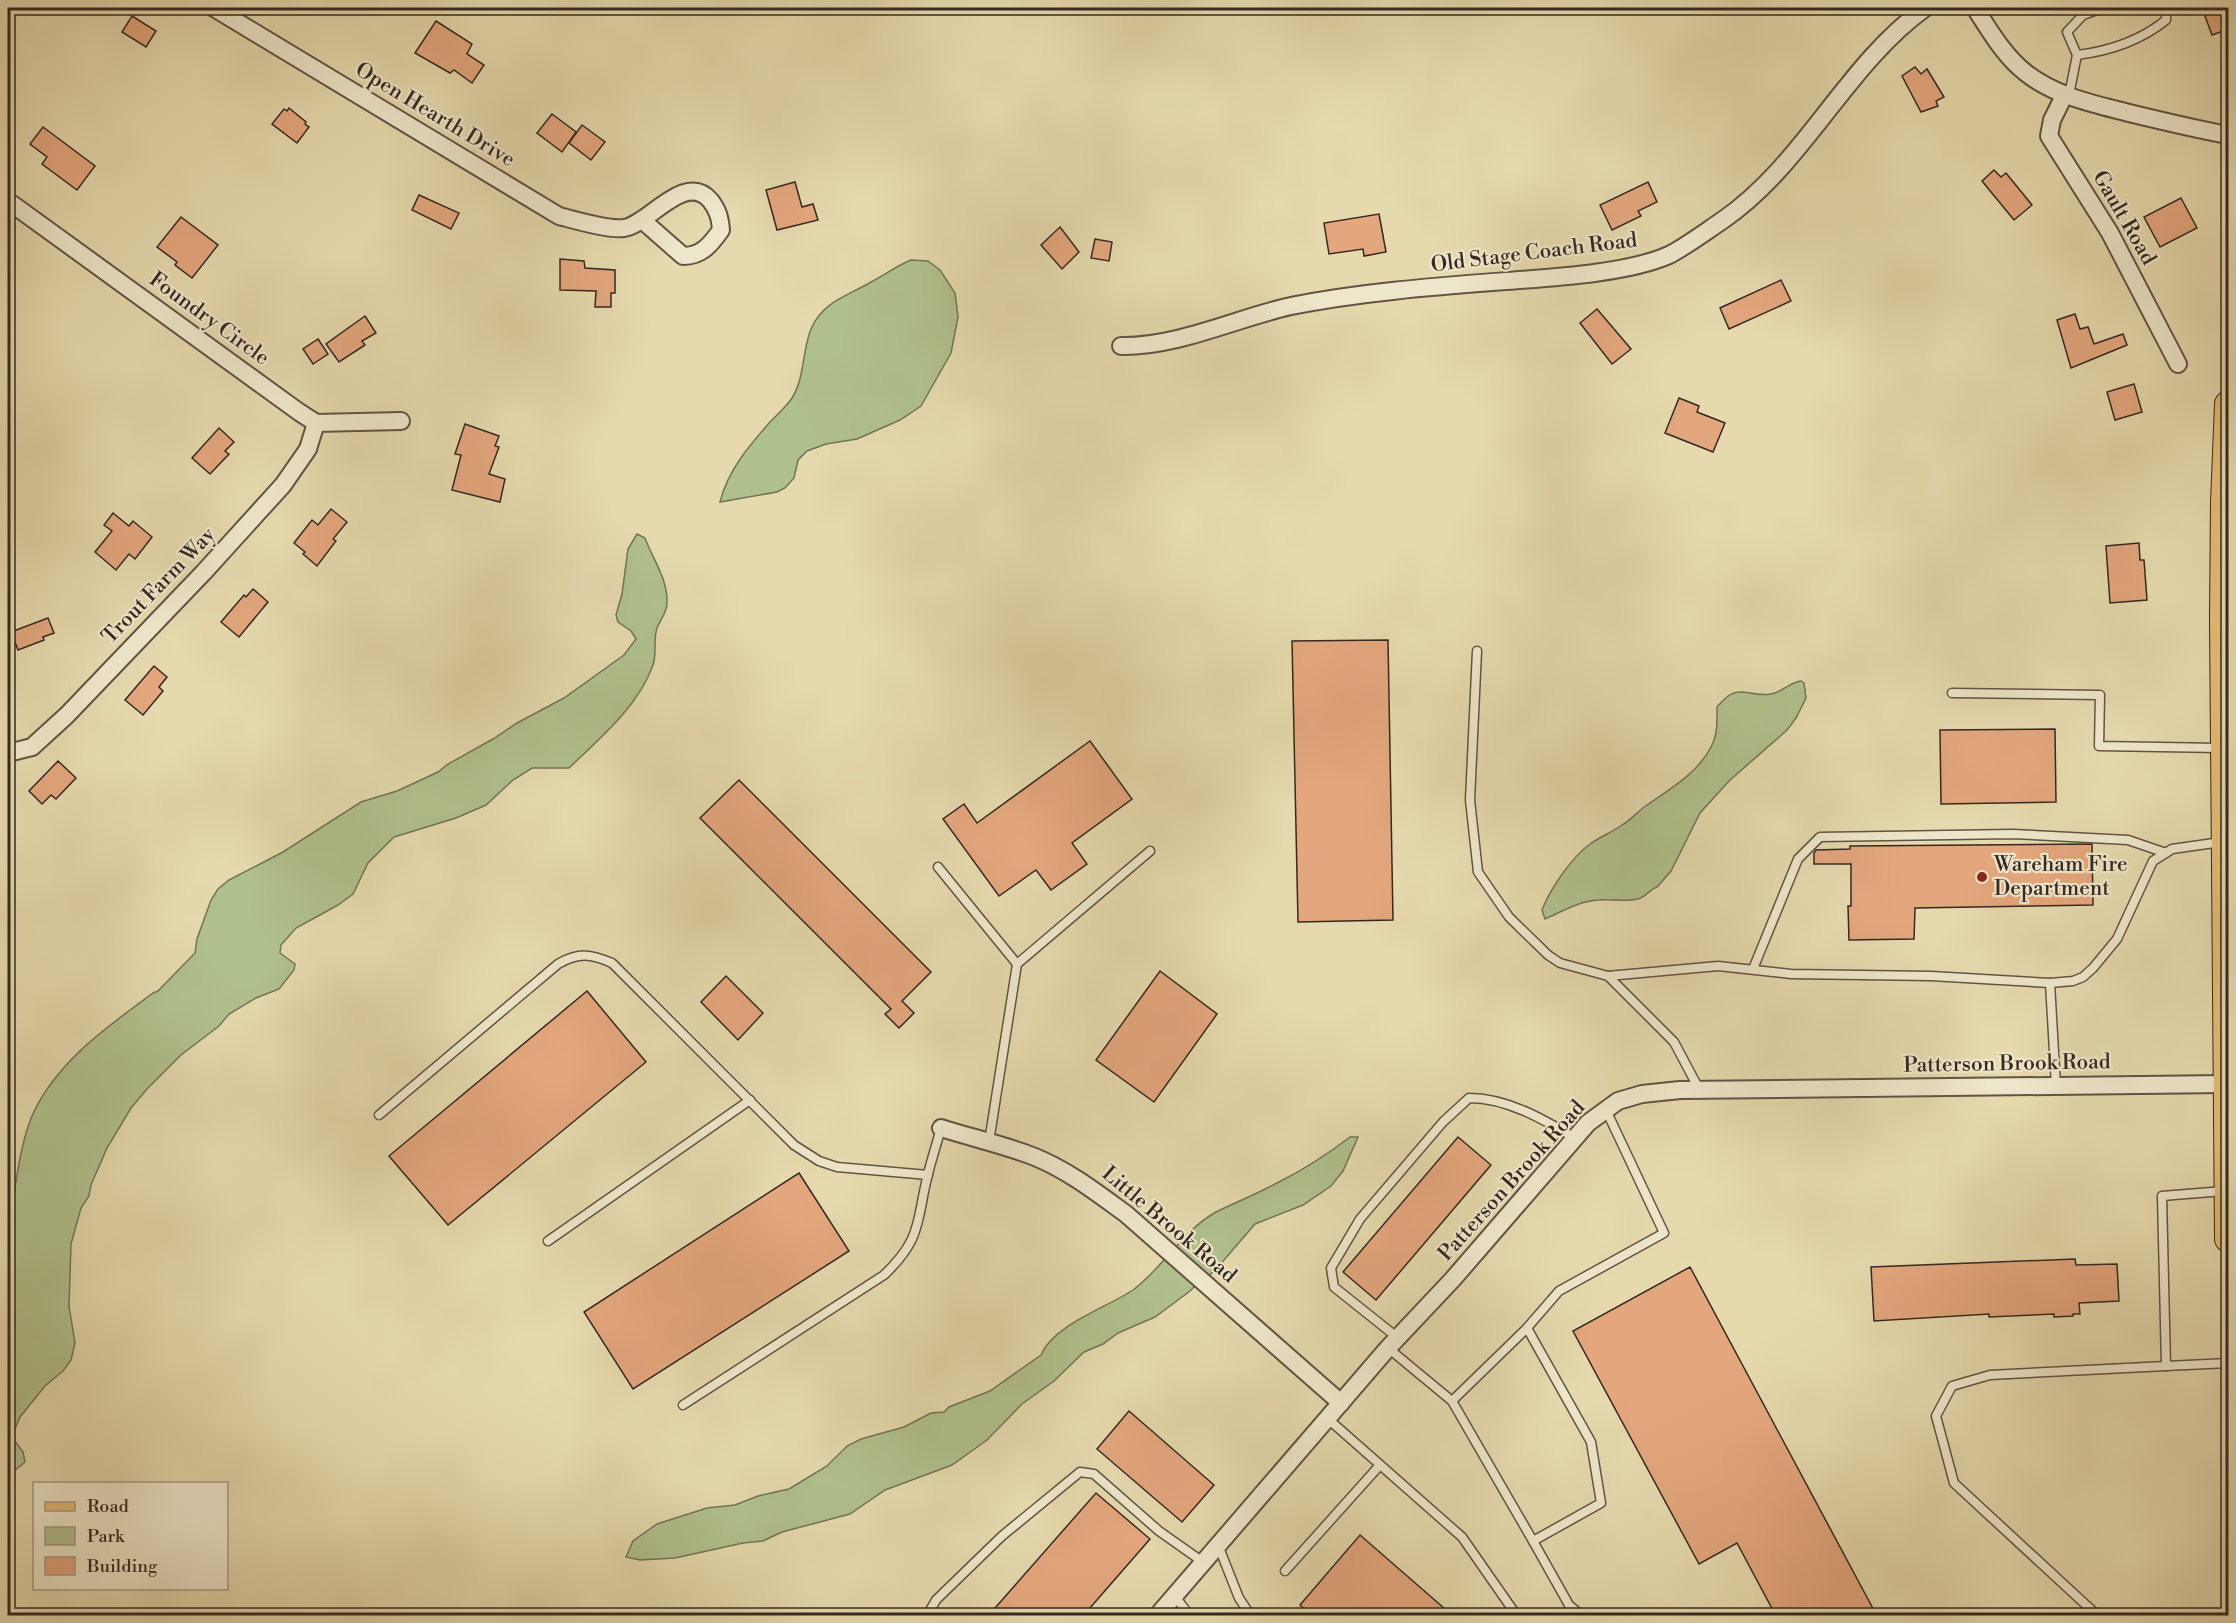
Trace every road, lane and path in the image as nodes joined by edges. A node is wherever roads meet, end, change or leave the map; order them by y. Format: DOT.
graph roads {
  1 [pos="214,8"];
  2 [pos="1925,8"];
  3 [pos="1975,8"];
  4 [pos="2102,8"];
  5 [pos="2166,8"];
  6 [pos="232,12"];
  7 [pos="2077,55"];
  8 [pos="2067,94"];
  9 [pos="2229,135"];
  10 [pos="8,201"];
  11 [pos="642,220"];
  12 [pos="1122,346"];
  13 [pos="2178,364"];
  14 [pos="2229,404"];
  15 [pos="401,421"];
  16 [pos="316,423"];
  17 [pos="2227,458"];
  18 [pos="2226,576"];
  19 [pos="1477,651"];
  20 [pos="1952,693"];
  21 [pos="2224,748"];
  22 [pos="8,753"];
  23 [pos="2224,841"];
  24 [pos="1150,851"];
  25 [pos="2166,853"];
  26 [pos="938,867"];
  27 [pos="2228,953"];
  28 [pos="1017,964"];
  29 [pos="1753,969"];
  30 [pos="1608,976"];
  31 [pos="2050,982"];
  32 [pos="2228,1024"];
  33 [pos="2226,1084"];
  34 [pos="2056,1086"];
  35 [pos="1700,1090"];
  36 [pos="750,1100"];
  37 [pos="1606,1110"];
  38 [pos="379,1115"];
  39 [pos="941,1128"];
  40 [pos="1575,1138"];
  41 [pos="989,1143"];
  42 [pos="928,1175"];
  43 [pos="2227,1190"];
  44 [pos="2229,1239"];
  45 [pos="548,1241"];
  46 [pos="1527,1328"];
  47 [pos="1393,1343"];
  48 [pos="2229,1363"];
  49 [pos="2166,1366"];
  50 [pos="1452,1401"];
  51 [pos="1341,1403"];
  52 [pos="684,1405"];
  53 [pos="1327,1419"];
  54 [pos="1380,1465"];
  55 [pos="1533,1541"];
  56 [pos="1218,1544"];
  57 [pos="1203,1562"];
  58 [pos="1285,1571"];
  59 [pos="1174,1595"];
  60 [pos="1249,1615"];
  61 [pos="927,1616"];
  62 [pos="1157,1616"];
  63 [pos="1190,1616"];
  64 [pos="1517,1616"];
  65 [pos="1582,1616"];
  66 [pos="2098,1616"];
  1 -- 6 [label="street, Open Hearth Drive"];
  2 -- 12 [label="street, Old Stage Coach Road"];
  3 -- 8 [label="street"];
  4 -- 7 [label="lane"];
  5 -- 7 [label="lane"];
  6 -- 11 [label="street, Open Hearth Drive"];
  7 -- 8 [label="lane"];
  8 -- 9 [label="street"];
  8 -- 13 [label="street, Gault Road"];
  10 -- 16 [label="street, Foundry Circle"];
  11 -- 11 [label="street, Open Hearth Drive"];
  14 -- 17 [label="main road"];
  15 -- 16 [label="street"];
  16 -- 22 [label="street, Trout Farm Way"];
  17 -- 18 [label="main road"];
  18 -- 21 [label="main road"];
  19 -- 30 [label="lane"];
  20 -- 21 [label="lane"];
  21 -- 23 [label="main road"];
  23 -- 25 [label="lane"];
  23 -- 27 [label="main road"];
  24 -- 28 [label="lane"];
  25 -- 29 [label="lane"];
  25 -- 31 [label="lane"];
  26 -- 28 [label="lane"];
  27 -- 32 [label="main road"];
  28 -- 41 [label="lane"];
  29 -- 30 [label="lane"];
  29 -- 31 [label="lane"];
  30 -- 35 [label="lane"];
  31 -- 34 [label="lane"];
  32 -- 33 [label="main road"];
  33 -- 34 [label="street, Patterson Brook Road"];
  33 -- 43 [label="main road"];
  34 -- 35 [label="street, Patterson Brook Road"];
  35 -- 37 [label="street, Patterson Brook Road"];
  36 -- 38 [label="lane"];
  36 -- 42 [label="lane"];
  36 -- 45 [label="lane"];
  37 -- 40 [label="street, Patterson Brook Road"];
  37 -- 46 [label="lane"];
  39 -- 41 [label="street, Little Brook Road"];
  39 -- 42 [label="lane"];
  40 -- 47 [label="street, Patterson Brook Road"];
  40 -- 47 [label="lane"];
  41 -- 51 [label="street, Little Brook Road"];
  42 -- 52 [label="lane"];
  43 -- 44 [label="main road"];
  43 -- 49 [label="lane"];
  46 -- 50 [label="lane"];
  46 -- 55 [label="lane"];
  47 -- 50 [label="lane"];
  47 -- 51 [label="street, Patterson Brook Road"];
  48 -- 49 [label="lane"];
  49 -- 66 [label="lane"];
  50 -- 55 [label="lane"];
  51 -- 53 [label="street, Patterson Brook Road"];
  53 -- 54 [label="lane"];
  53 -- 56 [label="street, Patterson Brook Road"];
  54 -- 58 [label="lane"];
  54 -- 64 [label="lane"];
  55 -- 65 [label="lane"];
  56 -- 57 [label="street, Patterson Brook Road"];
  56 -- 60 [label="lane"];
  57 -- 59 [label="street, Patterson Brook Road"];
  57 -- 61 [label="lane"];
  59 -- 62 [label="street, Patterson Brook Road"];
  59 -- 63 [label="lane"];
}
